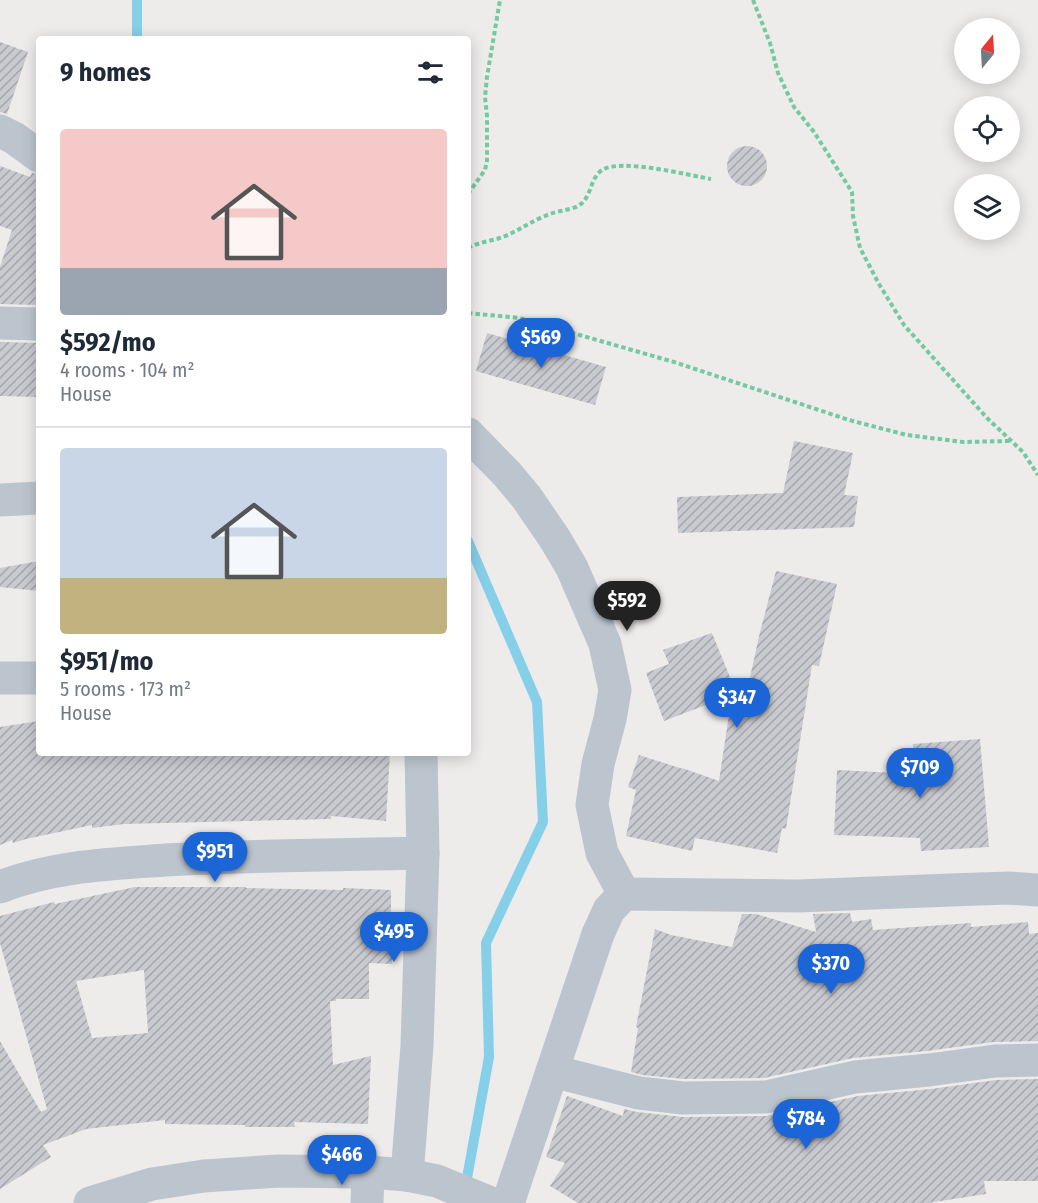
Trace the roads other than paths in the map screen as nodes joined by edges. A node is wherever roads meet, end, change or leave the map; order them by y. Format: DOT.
graph roads {
  1 [pos="0,131"];
  2 [pos="36,154"];
  3 [pos="0,323"];
  4 [pos="36,324"];
  5 [pos="471,437"];
  6 [pos="36,498"];
  7 [pos="0,500"];
  8 [pos="0,678"];
  9 [pos="36,678"];
  10 [pos="421,756"];
  11 [pos="423,853"];
  12 [pos="0,887"];
  13 [pos="1038,890"];
  14 [pos="624,894"];
  15 [pos="1038,1060"];
  16 [pos="552,1071"];
  17 [pos="422,1178"];
  18 [pos="368,1187"];
  19 [pos="90,1203"];
  20 [pos="491,1203"];
  21 [pos="508,1203"];
  1 -- 2 [label="street"];
  3 -- 4 [label="street"];
  5 -- 14 [label="street"];
  6 -- 7 [label="street"];
  8 -- 9 [label="street"];
  10 -- 11 [label="street"];
  11 -- 12 [label="street"];
  11 -- 17 [label="street"];
  13 -- 14 [label="street"];
  14 -- 16 [label="street"];
  15 -- 16 [label="street"];
  16 -- 21 [label="street"];
  17 -- 18 [label="street"];
  17 -- 20 [label="street"];
  18 -- 19 [label="street"];
}
